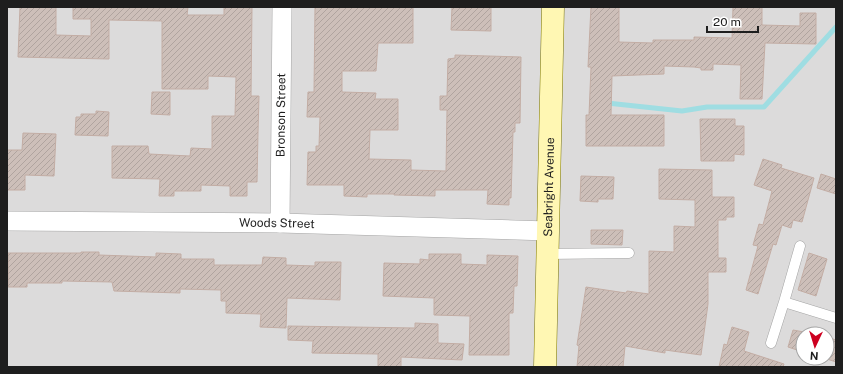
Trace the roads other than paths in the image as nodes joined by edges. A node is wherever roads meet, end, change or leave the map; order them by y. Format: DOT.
graph roads {
  1 [pos="282,7"];
  2 [pos="552,7"];
  3 [pos="7,221"];
  4 [pos="280,223"];
  5 [pos="548,231"];
  6 [pos="800,246"];
  7 [pos="629,253"];
  8 [pos="547,254"];
  9 [pos="784,302"];
  10 [pos="836,318"];
  11 [pos="771,343"];
  12 [pos="545,367"];
  1 -- 4 [label="street, Bronson Street"];
  2 -- 5 [label="main road, Seabright Avenue"];
  3 -- 4 [label="street, Woods Street"];
  4 -- 5 [label="street, Woods Street"];
  5 -- 8 [label="main road, Seabright Avenue"];
  6 -- 9 [label="lane"];
  7 -- 8 [label="lane"];
  8 -- 12 [label="main road, Seabright Avenue"];
  9 -- 10 [label="lane"];
  9 -- 11 [label="lane"];
}
